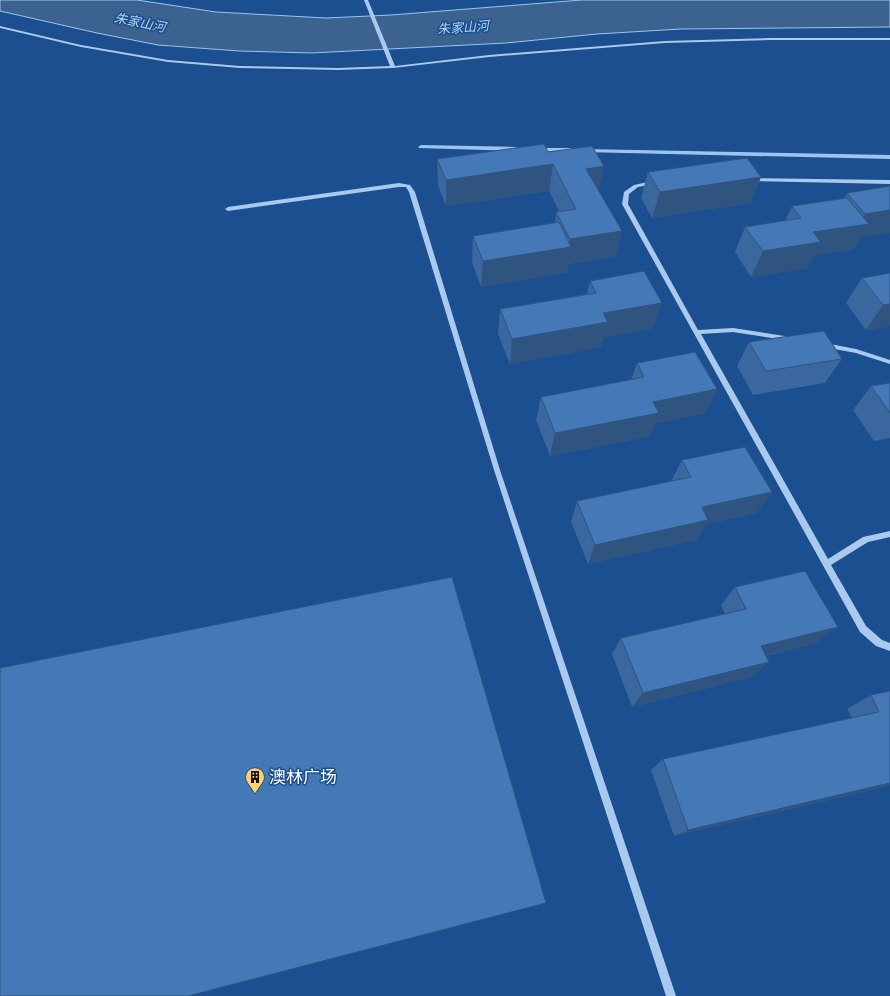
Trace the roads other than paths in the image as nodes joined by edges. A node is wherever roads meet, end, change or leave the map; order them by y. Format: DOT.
graph roads {
  1 [pos="366,0"];
  2 [pos="0,27"];
  3 [pos="890,39"];
  4 [pos="393,67"];
  5 [pos="746,180"];
  6 [pos="656,182"];
  7 [pos="890,182"];
  8 [pos="228,209"];
  9 [pos="696,332"];
  10 [pos="794,339"];
  11 [pos="818,344"];
  12 [pos="890,362"];
  13 [pos="890,534"];
  14 [pos="826,564"];
  15 [pos="890,646"];
  16 [pos="671,996"];
  1 -- 4 [label="street"];
  2 -- 4 [label="street"];
  3 -- 4 [label="street"];
  5 -- 7 [label="street"];
  6 -- 9 [label="street"];
  8 -- 16 [label="street"];
  9 -- 10 [label="street"];
  9 -- 14 [label="street"];
  11 -- 12 [label="street"];
  13 -- 14 [label="street"];
  14 -- 15 [label="street"];
}
